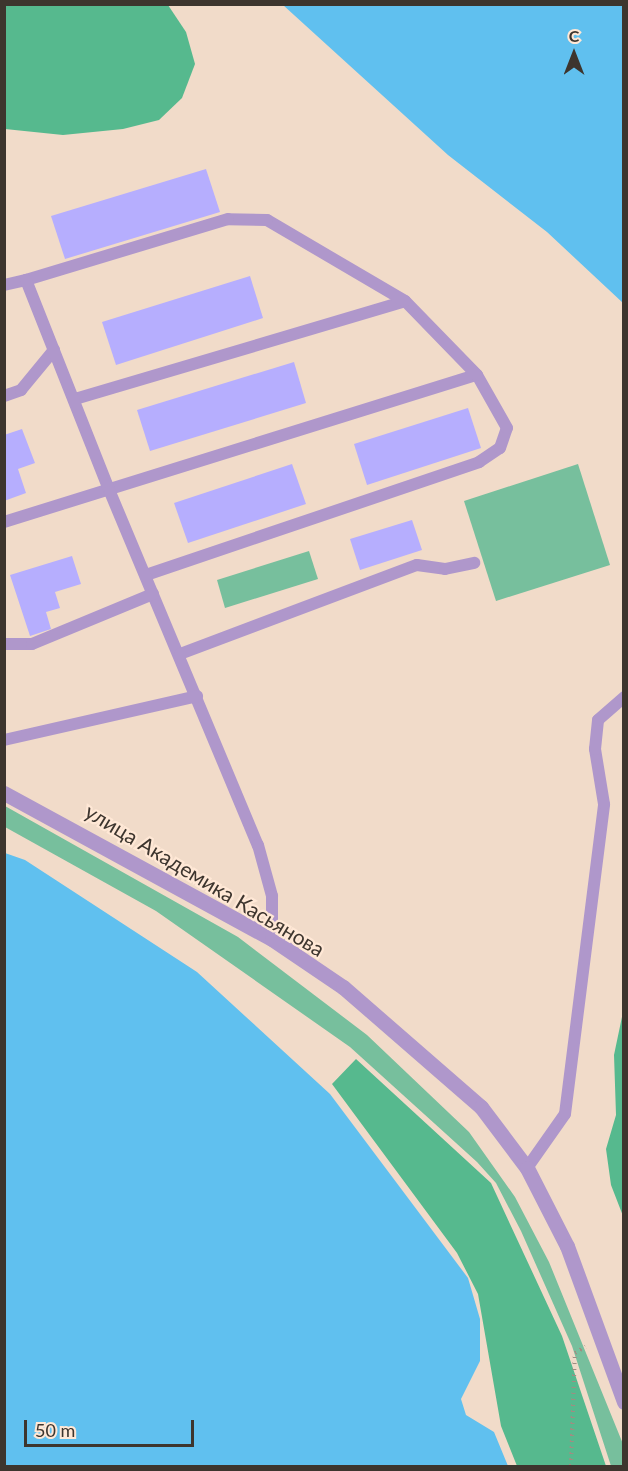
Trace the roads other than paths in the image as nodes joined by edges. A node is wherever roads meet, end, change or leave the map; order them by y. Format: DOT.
graph roads {
  1 [pos="26,280"];
  2 [pos="4,285"];
  3 [pos="405,302"];
  4 [pos="54,350"];
  5 [pos="477,375"];
  6 [pos="4,396"];
  7 [pos="75,399"];
  8 [pos="110,492"];
  9 [pos="4,522"];
  10 [pos="474,563"];
  11 [pos="146,575"];
  12 [pos="153,594"];
  13 [pos="4,644"];
  14 [pos="180,654"];
  15 [pos="197,696"];
  16 [pos="624,696"];
  17 [pos="4,740"];
  18 [pos="4,793"];
  19 [pos="272,939"];
  20 [pos="526,1168"];
  21 [pos="624,1402"];
  1 -- 2 [label="lane"];
  1 -- 3 [label="lane"];
  1 -- 4 [label="lane"];
  3 -- 5 [label="lane"];
  3 -- 7 [label="lane"];
  4 -- 6 [label="lane"];
  4 -- 7 [label="lane"];
  5 -- 8 [label="lane"];
  5 -- 11 [label="lane"];
  7 -- 8 [label="lane"];
  8 -- 9 [label="lane"];
  8 -- 11 [label="lane"];
  10 -- 14 [label="lane"];
  11 -- 12 [label="lane"];
  12 -- 13 [label="lane"];
  12 -- 14 [label="lane"];
  14 -- 15 [label="lane"];
  15 -- 17 [label="lane"];
  15 -- 19 [label="lane"];
  16 -- 20 [label="lane"];
  18 -- 19 [label="street, улица Академика Касьянова"];
  19 -- 20 [label="street, улица Академика Касьянова"];
  20 -- 21 [label="street, улица Академика Касьянова"];
}
